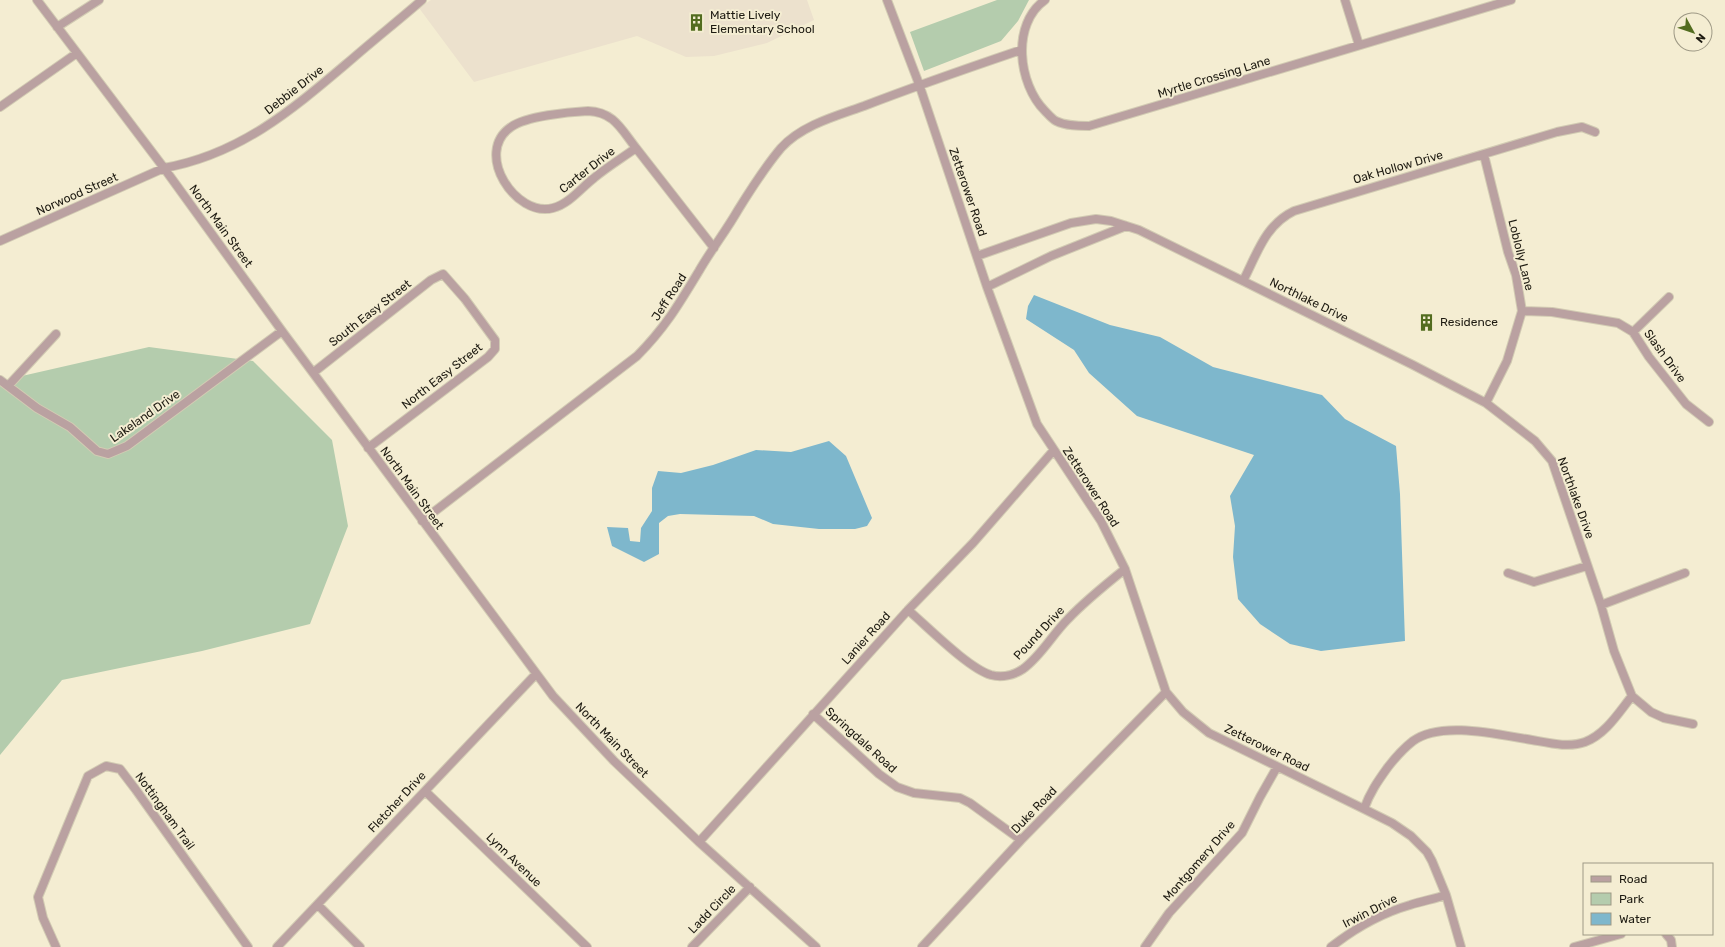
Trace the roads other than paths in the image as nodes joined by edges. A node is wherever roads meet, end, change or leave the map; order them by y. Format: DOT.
graph roads {
  1 [pos="37,0"];
  2 [pos="99,0"];
  3 [pos="422,0"];
  4 [pos="887,0"];
  5 [pos="1045,0"];
  6 [pos="1345,0"];
  7 [pos="1511,0"];
  8 [pos="57,27"];
  9 [pos="1359,45"];
  10 [pos="1021,50"];
  11 [pos="77,53"];
  12 [pos="919,84"];
  13 [pos="0,107"];
  14 [pos="1595,132"];
  15 [pos="636,148"];
  16 [pos="1484,155"];
  17 [pos="164,168"];
  18 [pos="1126,226"];
  19 [pos="0,242"];
  20 [pos="714,248"];
  21 [pos="977,256"];
  22 [pos="443,274"];
  23 [pos="1243,281"];
  24 [pos="987,287"];
  25 [pos="1669,297"];
  26 [pos="1522,311"];
  27 [pos="282,331"];
  28 [pos="1633,332"];
  29 [pos="56,334"];
  30 [pos="314,372"];
  31 [pos="0,380"];
  32 [pos="8,386"];
  33 [pos="1486,403"];
  34 [pos="1709,422"];
  35 [pos="368,448"];
  36 [pos="1053,451"];
  37 [pos="422,521"];
  38 [pos="1587,566"];
  39 [pos="1125,569"];
  40 [pos="1508,573"];
  41 [pos="1685,574"];
  42 [pos="1601,605"];
  43 [pos="908,610"];
  44 [pos="536,674"];
  45 [pos="1166,692"];
  46 [pos="1632,696"];
  47 [pos="813,714"];
  48 [pos="1693,724"];
  49 [pos="1277,767"];
  50 [pos="424,791"];
  51 [pos="1364,809"];
  52 [pos="1021,840"];
  53 [pos="699,842"];
  54 [pos="750,887"];
  55 [pos="1446,895"];
  56 [pos="318,905"];
  57 [pos="1617,935"];
  58 [pos="1667,935"];
  59 [pos="56,947"];
  60 [pos="248,947"];
  61 [pos="277,947"];
  62 [pos="360,947"];
  63 [pos="587,947"];
  64 [pos="692,947"];
  65 [pos="816,947"];
  66 [pos="922,947"];
  67 [pos="1145,947"];
  68 [pos="1331,947"];
  69 [pos="1461,947"];
  70 [pos="1574,947"];
  71 [pos="1672,947"];
  1 -- 8 [label="street, North Main Street"];
  2 -- 8 [label="street"];
  3 -- 17 [label="street, Debbie Drive"];
  4 -- 12 [label="street, Zetterower Road"];
  5 -- 10 [label="street, Myrtle Crossing Lane"];
  6 -- 9 [label="street"];
  7 -- 9 [label="street, Myrtle Crossing Lane"];
  8 -- 11 [label="street, North Main Street"];
  9 -- 10 [label="street, Myrtle Crossing Lane"];
  10 -- 12 [label="street, Jeff Road"];
  11 -- 13 [label="street"];
  11 -- 17 [label="street, North Main Street"];
  12 -- 20 [label="street, Jeff Road"];
  12 -- 21 [label="street, Zetterower Road"];
  14 -- 16 [label="street, Oak Hollow Drive"];
  15 -- 15 [label="street, Carter Drive"];
  15 -- 20 [label="street, Carter Drive"];
  16 -- 23 [label="street, Oak Hollow Drive"];
  16 -- 26 [label="street, Loblolly Lane"];
  17 -- 19 [label="street, Norwood Street"];
  17 -- 27 [label="street, North Main Street"];
  18 -- 21 [label="street, Northlake Drive"];
  18 -- 23 [label="street, Northlake Drive"];
  18 -- 24 [label="street"];
  20 -- 37 [label="street, Jeff Road"];
  21 -- 24 [label="street, Zetterower Road"];
  22 -- 30 [label="street, South Easy Street"];
  22 -- 35 [label="street, North Easy Street"];
  23 -- 33 [label="street, Northlake Drive"];
  24 -- 36 [label="street, Zetterower Road"];
  25 -- 28 [label="street"];
  26 -- 28 [label="street, Slash Drive"];
  26 -- 33 [label="street, Loblolly Lane"];
  27 -- 30 [label="street, North Main Street"];
  27 -- 32 [label="street, Lakeland Drive"];
  28 -- 34 [label="street, Slash Drive"];
  29 -- 32 [label="street"];
  30 -- 35 [label="street, North Main Street"];
  31 -- 32 [label="street, Lakeland Drive"];
  33 -- 38 [label="street, Northlake Drive"];
  35 -- 37 [label="street, North Main Street"];
  36 -- 39 [label="street, Zetterower Road"];
  36 -- 43 [label="street, Lanier Road"];
  37 -- 44 [label="street, North Main Street"];
  38 -- 40 [label="street"];
  38 -- 42 [label="street, Northlake Drive"];
  39 -- 43 [label="street, Pound Drive"];
  39 -- 45 [label="street, Zetterower Road"];
  41 -- 42 [label="street"];
  42 -- 46 [label="street, Northlake Drive"];
  43 -- 47 [label="street, Lanier Road"];
  44 -- 50 [label="street, Fletcher Drive"];
  44 -- 53 [label="street, North Main Street"];
  45 -- 49 [label="street, Zetterower Road"];
  45 -- 52 [label="street, Duke Road"];
  46 -- 48 [label="street"];
  46 -- 51 [label="street"];
  47 -- 52 [label="street, Springdale Road"];
  47 -- 53 [label="street, Lanier Road"];
  49 -- 51 [label="street, Zetterower Road"];
  49 -- 67 [label="street, Montgomery Drive"];
  50 -- 56 [label="street, Fletcher Drive"];
  50 -- 63 [label="street, Lynn Avenue"];
  51 -- 55 [label="street, Zetterower Road"];
  52 -- 66 [label="street, Duke Road"];
  53 -- 54 [label="street, North Main Street"];
  54 -- 64 [label="street, Ladd Circle"];
  54 -- 65 [label="street, North Main Street"];
  55 -- 68 [label="street, Irwin Drive"];
  55 -- 69 [label="street, Zetterower Road"];
  56 -- 61 [label="street, Fletcher Drive"];
  56 -- 62 [label="street"];
  57 -- 70 [label="street"];
  58 -- 71 [label="street"];
  59 -- 60 [label="street, Nottingham Trail"];
}
